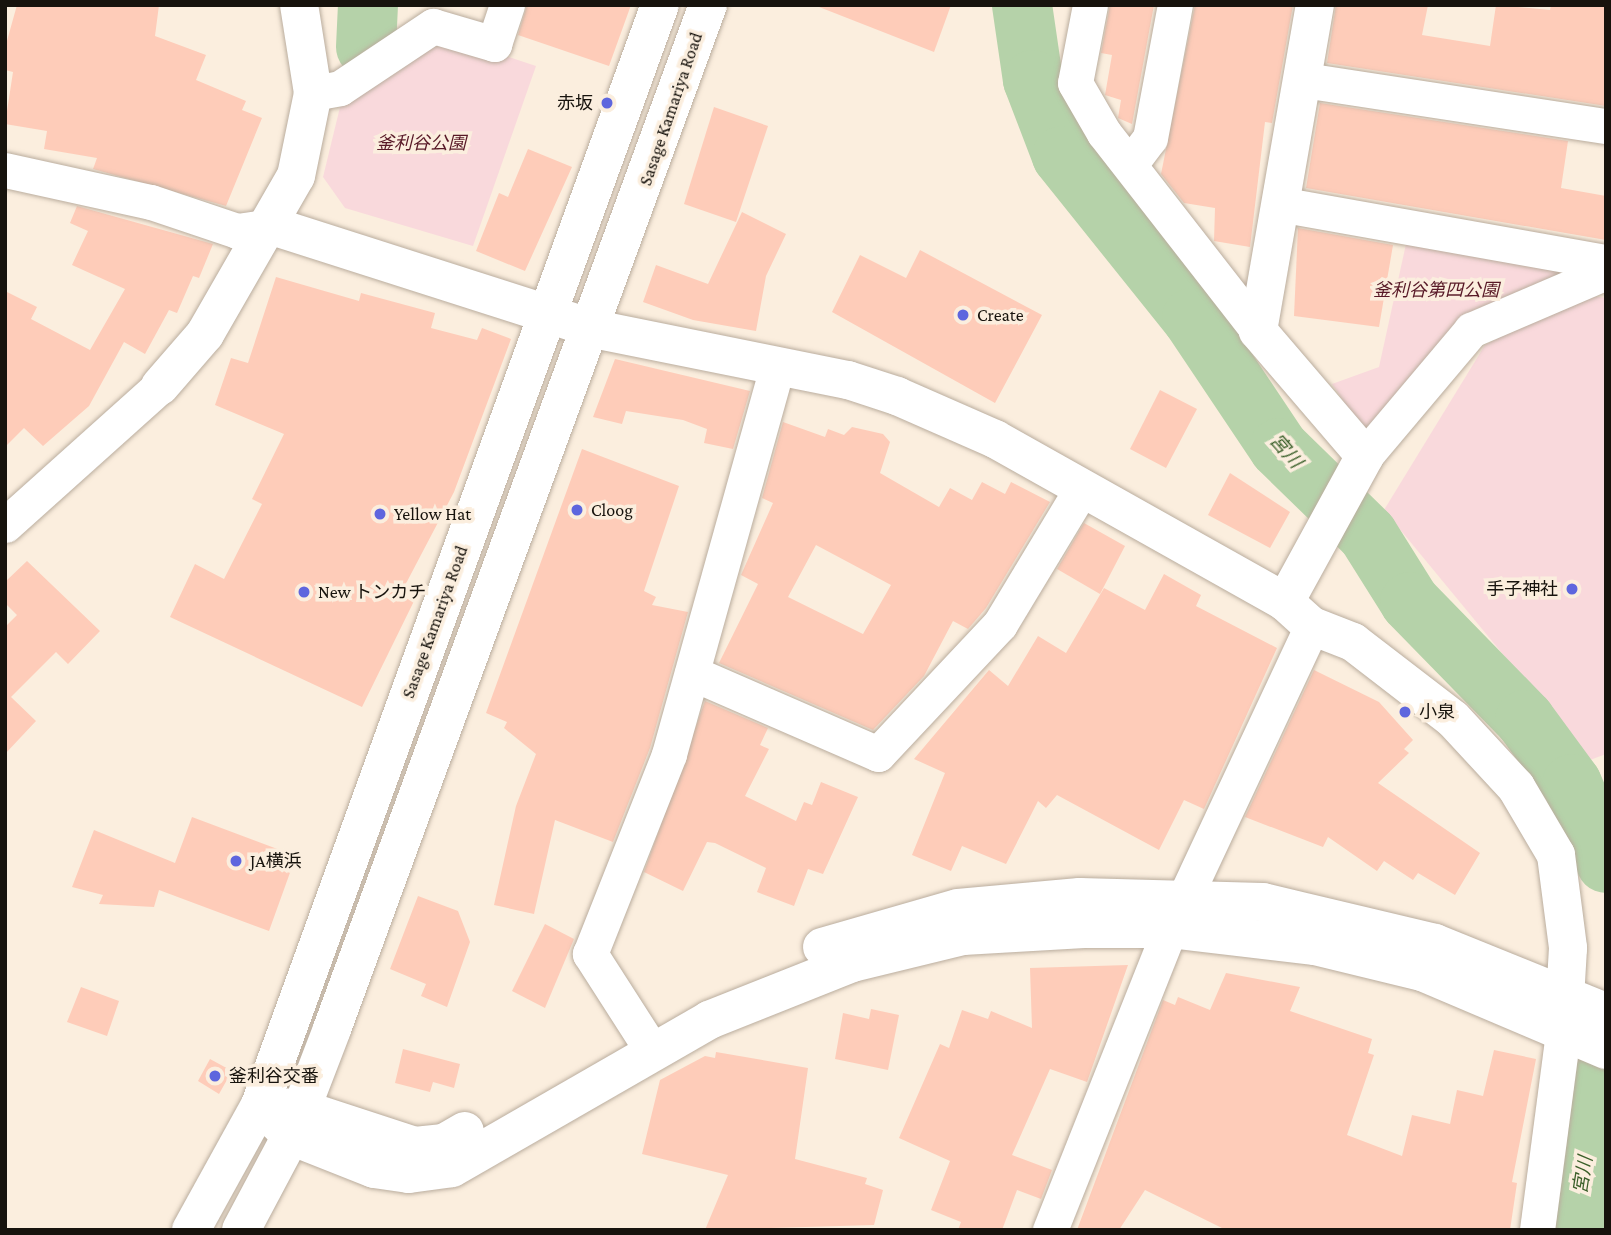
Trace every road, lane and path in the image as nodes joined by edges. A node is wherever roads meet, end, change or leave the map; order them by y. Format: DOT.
graph roads {
  1 [pos="299,5"];
  2 [pos="507,5"];
  3 [pos="660,5"];
  4 [pos="708,5"];
  5 [pos="1090,5"];
  6 [pos="1175,5"];
  7 [pos="1315,5"];
  8 [pos="1304,80"];
  9 [pos="313,93"];
  10 [pos="1606,126"];
  11 [pos="1131,163"];
  12 [pos="5,170"];
  13 [pos="1285,205"];
  14 [pos="272,226"];
  15 [pos="1606,262"];
  16 [pos="1606,272"];
  17 [pos="549,310"];
  18 [pos="594,328"];
  19 [pos="1258,331"];
  20 [pos="777,368"];
  21 [pos="160,386"];
  22 [pos="1358,465"];
  23 [pos="1082,488"];
  24 [pos="5,525"];
  25 [pos="1298,614"];
  26 [pos="692,673"];
  27 [pos="1177,913"];
  28 [pos="1585,1022"];
  29 [pos="646,1041"];
  30 [pos="260,1105"];
  31 [pos="296,1122"];
  32 [pos="191,1230"];
  33 [pos="241,1230"];
  34 [pos="1050,1230"];
  35 [pos="1537,1230"];
  1 -- 9 [label="street"];
  2 -- 9 [label="street"];
  3 -- 17 [label="street, Sasage Kamariya Road"];
  4 -- 18 [label="street, Sasage Kamariya Road"];
  5 -- 11 [label="street"];
  6 -- 11 [label="street"];
  7 -- 8 [label="street"];
  8 -- 10 [label="street"];
  8 -- 13 [label="street"];
  9 -- 14 [label="street"];
  11 -- 19 [label="street"];
  12 -- 14 [label="street"];
  13 -- 15 [label="street"];
  13 -- 19 [label="street"];
  14 -- 17 [label="street"];
  14 -- 21 [label="street"];
  16 -- 22 [label="street"];
  17 -- 18 [label="street"];
  17 -- 30 [label="street, Sasage Kamariya Road"];
  18 -- 20 [label="street"];
  18 -- 31 [label="street, Sasage Kamariya Road"];
  19 -- 22 [label="street"];
  20 -- 23 [label="street"];
  20 -- 26 [label="street"];
  21 -- 24 [label="street"];
  22 -- 25 [label="street"];
  23 -- 25 [label="street"];
  23 -- 26 [label="street"];
  25 -- 27 [label="street"];
  25 -- 28 [label="street"];
  26 -- 29 [label="street"];
  27 -- 28 [label="street"];
  27 -- 29 [label="street"];
  27 -- 34 [label="street"];
  28 -- 35 [label="street"];
  29 -- 31 [label="street"];
  30 -- 31 [label="street"];
  30 -- 32 [label="street, Sasage Kamariya Road"];
  31 -- 33 [label="street, Sasage Kamariya Road"];
}
